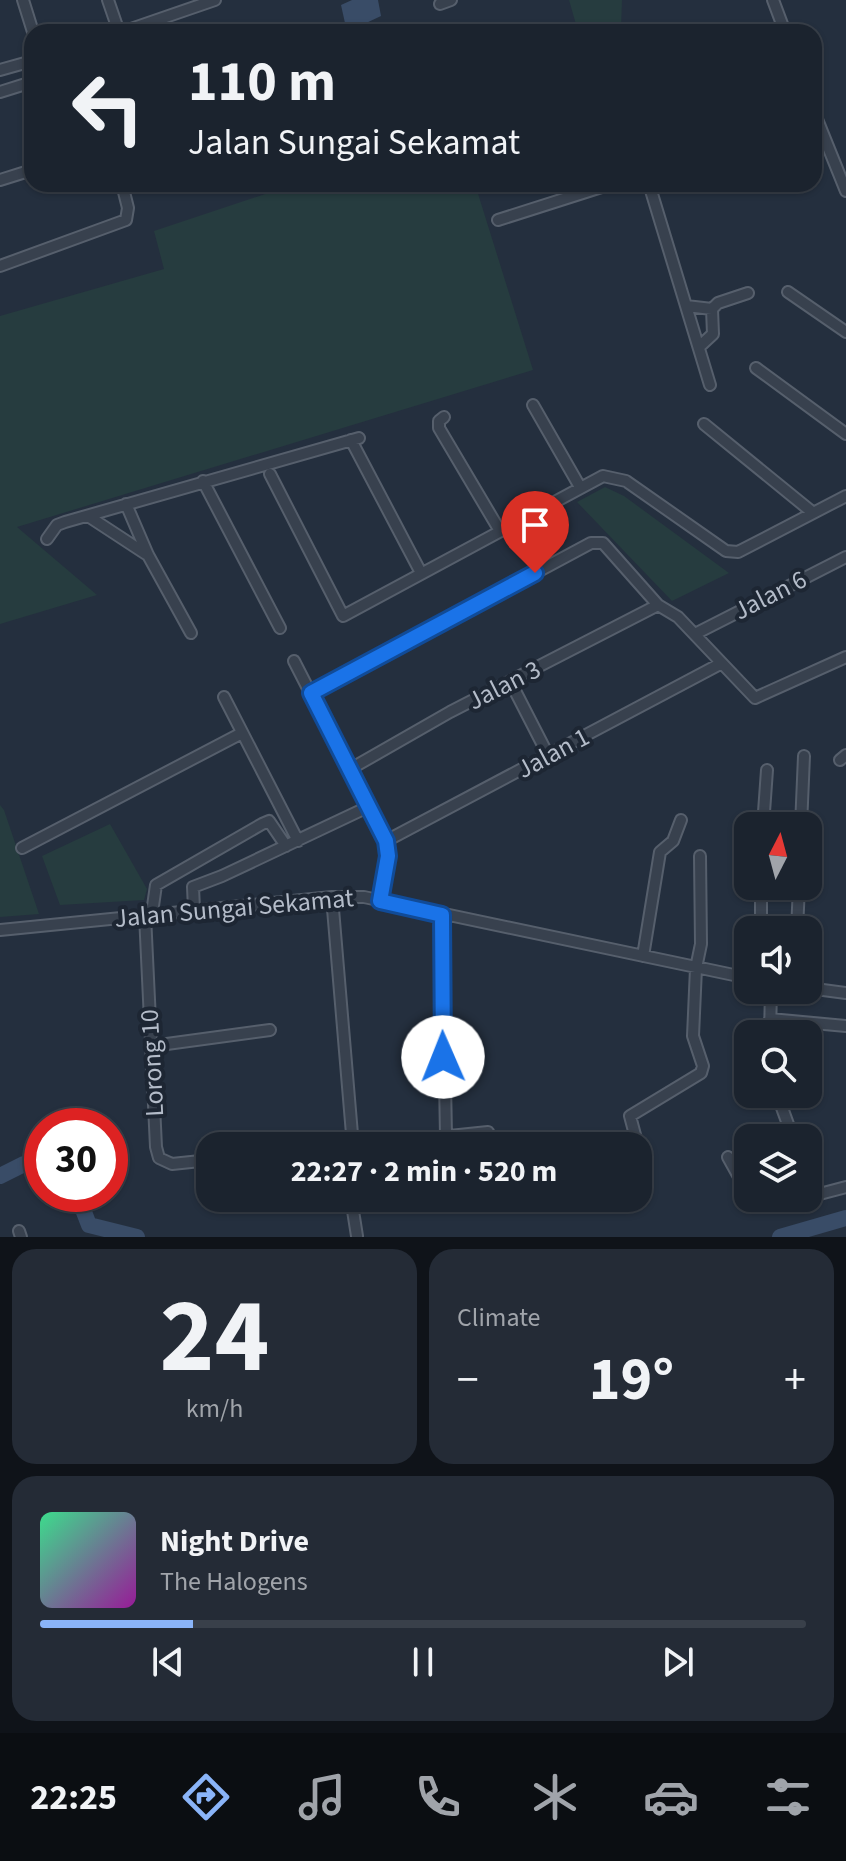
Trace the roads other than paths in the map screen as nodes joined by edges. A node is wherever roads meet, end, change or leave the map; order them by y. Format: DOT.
graph roads {
  1 [pos="23,0"];
  2 [pos="108,0"];
  3 [pos="215,0"];
  4 [pos="773,0"];
  5 [pos="192,4"];
  6 [pos="30,24"];
  7 [pos="117,24"];
  8 [pos="141,24"];
  9 [pos="782,24"];
  10 [pos="24,63"];
  11 [pos="0,70"];
  12 [pos="24,84"];
  13 [pos="0,92"];
  14 [pos="822,132"];
  15 [pos="24,172"];
  16 [pos="0,180"];
  17 [pos="846,191"];
  18 [pos="124,192"];
  19 [pos="586,192"];
  20 [pos="651,192"];
  21 [pos="498,220"];
  22 [pos="0,266"];
  23 [pos="788,292"];
  24 [pos="748,293"];
  25 [pos="686,306"];
  26 [pos="712,309"];
  27 [pos="846,332"];
  28 [pos="699,347"];
  29 [pos="756,368"];
  30 [pos="710,385"];
  31 [pos="533,405"];
  32 [pos="444,417"];
  33 [pos="704,424"];
  34 [pos="846,434"];
  35 [pos="270,474"];
  36 [pos="203,481"];
  37 [pos="580,487"];
  38 [pos="846,496"];
  39 [pos="126,504"];
  40 [pos="812,512"];
  41 [pos="88,516"];
  42 [pos="500,531"];
  43 [pos="47,539"];
  44 [pos="148,555"];
  45 [pos="846,557"];
  46 [pos="420,571"];
  47 [pos="658,605"];
  48 [pos="280,628"];
  49 [pos="191,633"];
  50 [pos="695,634"];
  51 [pos="846,657"];
  52 [pos="294,661"];
  53 [pos="720,664"];
  54 [pos="510,681"];
  55 [pos="311,693"];
  56 [pos="224,697"];
  57 [pos="242,733"];
  58 [pos="548,755"];
  59 [pos="804,756"];
  60 [pos="352,768"];
  61 [pos="767,770"];
  62 [pos="370,806"];
  63 [pos="764,812"];
  64 [pos="802,812"];
  65 [pos="681,820"];
  66 [pos="298,841"];
  67 [pos="386,841"];
  68 [pos="286,846"];
  69 [pos="22,848"];
  70 [pos="700,856"];
  71 [pos="332,897"];
  72 [pos="380,901"];
  73 [pos="194,909"];
  74 [pos="148,914"];
  75 [pos="442,915"];
  76 [pos="0,930"];
  77 [pos="643,956"];
  78 [pos="696,968"];
  79 [pos="734,975"];
  80 [pos="822,990"];
  81 [pos="846,993"];
  82 [pos="771,1004"];
  83 [pos="770,1019"];
  84 [pos="846,1026"];
  85 [pos="270,1030"];
  86 [pos="152,1046"];
  87 [pos="352,1132"];
  88 [pos="446,1132"];
  89 [pos="632,1132"];
  90 [pos="728,1157"];
  91 [pos="196,1161"];
  92 [pos="734,1168"];
  93 [pos="846,1187"];
  94 [pos="822,1193"];
  95 [pos="353,1212"];
  96 [pos="357,1236"];
  1 -- 6 [label="street"];
  2 -- 7 [label="street"];
  3 -- 5 [label="street"];
  4 -- 9 [label="street"];
  5 -- 8 [label="street"];
  10 -- 11 [label="street"];
  12 -- 13 [label="street"];
  14 -- 17 [label="street"];
  15 -- 16 [label="street"];
  18 -- 22 [label="street"];
  19 -- 21 [label="street"];
  20 -- 25 [label="street"];
  23 -- 27 [label="street"];
  24 -- 26 [label="street"];
  25 -- 26 [label="street"];
  25 -- 28 [label="street"];
  26 -- 28 [label="street"];
  28 -- 30 [label="street"];
  29 -- 34 [label="street"];
  31 -- 37 [label="street"];
  32 -- 42 [label="street"];
  33 -- 40 [label="street"];
  35 -- 46 [label="street"];
  36 -- 39 [label="street"];
  36 -- 46 [label="street"];
  36 -- 48 [label="street"];
  37 -- 40 [label="street"];
  37 -- 42 [label="street"];
  38 -- 40 [label="street"];
  39 -- 41 [label="street"];
  39 -- 44 [label="street"];
  41 -- 43 [label="street"];
  41 -- 44 [label="street"];
  42 -- 46 [label="street"];
  44 -- 49 [label="street"];
  45 -- 50 [label="street, Jalan 6"];
  47 -- 50 [label="street"];
  47 -- 54 [label="street, Jalan 3"];
  47 -- 55 [label="street"];
  50 -- 53 [label="street"];
  51 -- 53 [label="street"];
  52 -- 55 [label="street"];
  53 -- 58 [label="street, Jalan 1"];
  54 -- 58 [label="street"];
  54 -- 60 [label="street, Jalan 3"];
  55 -- 60 [label="street"];
  56 -- 57 [label="street"];
  57 -- 66 [label="street"];
  57 -- 69 [label="street"];
  58 -- 67 [label="street, Jalan 1"];
  59 -- 64 [label="street"];
  60 -- 62 [label="street"];
  61 -- 63 [label="street"];
  62 -- 66 [label="street"];
  62 -- 67 [label="street"];
  65 -- 77 [label="street"];
  66 -- 68 [label="street"];
  67 -- 72 [label="street"];
  68 -- 73 [label="street"];
  68 -- 74 [label="street"];
  70 -- 78 [label="street"];
  71 -- 72 [label="street, Jalan Sungai Sekamat"];
  71 -- 73 [label="street, Jalan Sungai Sekamat"];
  71 -- 87 [label="street"];
  72 -- 75 [label="street, Jalan Sungai Sekamat"];
  73 -- 74 [label="street, Jalan Sungai Sekamat"];
  74 -- 76 [label="street, Jalan Sungai Sekamat"];
  74 -- 86 [label="street, Lorong 10"];
  75 -- 77 [label="street, Jalan Sungai Sekamat"];
  75 -- 88 [label="street"];
  77 -- 78 [label="street, Jalan Sungai Sekamat"];
  78 -- 79 [label="street, Jalan Sungai Sekamat"];
  78 -- 89 [label="street"];
  80 -- 81 [label="street"];
  82 -- 83 [label="street"];
  83 -- 84 [label="street"];
  85 -- 86 [label="street"];
  86 -- 91 [label="street, Lorong 10"];
  90 -- 92 [label="street"];
  93 -- 94 [label="street"];
  95 -- 96 [label="street"];
}
